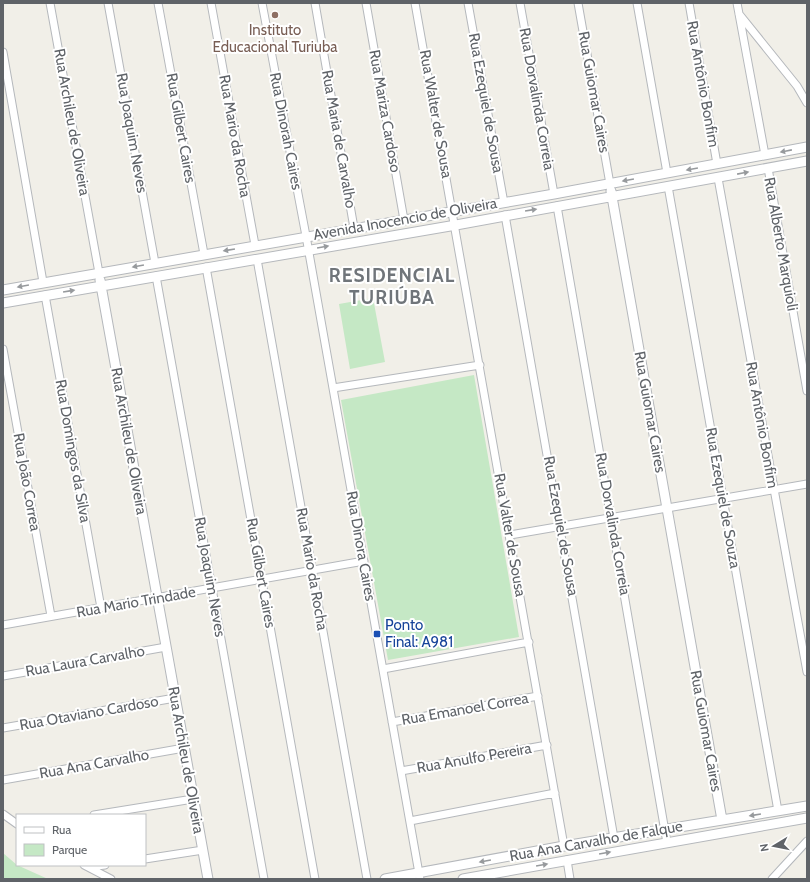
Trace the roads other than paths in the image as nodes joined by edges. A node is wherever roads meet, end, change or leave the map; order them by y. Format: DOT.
graph roads {
  1 [pos="50,3"];
  2 [pos="108,3"];
  3 [pos="158,3"];
  4 [pos="211,3"];
  5 [pos="262,3"];
  6 [pos="315,3"];
  7 [pos="366,3"];
  8 [pos="415,3"];
  9 [pos="468,3"];
  10 [pos="520,3"];
  11 [pos="578,3"];
  12 [pos="637,3"];
  13 [pos="689,3"];
  14 [pos="737,3"];
  15 [pos="739,14"];
  16 [pos="3,52"];
  17 [pos="807,103"];
  18 [pos="807,147"];
  19 [pos="765,155"];
  20 [pos="807,161"];
  21 [pos="717,164"];
  22 [pos="768,168"];
  23 [pos="667,173"];
  24 [pos="718,178"];
  25 [pos="610,184"];
  26 [pos="668,186"];
  27 [pos="554,194"];
  28 [pos="612,197"];
  29 [pos="504,203"];
  30 [pos="557,206"];
  31 [pos="453,211"];
  32 [pos="505,215"];
  33 [pos="404,220"];
  34 [pos="456,225"];
  35 [pos="354,228"];
  36 [pos="306,236"];
  37 [pos="255,245"];
  38 [pos="308,250"];
  39 [pos="204,254"];
  40 [pos="257,259"];
  41 [pos="155,263"];
  42 [pos="206,268"];
  43 [pos="99,273"];
  44 [pos="156,276"];
  45 [pos="43,282"];
  46 [pos="101,286"];
  47 [pos="3,290"];
  48 [pos="45,295"];
  49 [pos="3,303"];
  50 [pos="3,348"];
  51 [pos="480,365"];
  52 [pos="333,388"];
  53 [pos="807,391"];
  54 [pos="807,484"];
  55 [pos="774,490"];
  56 [pos="723,498"];
  57 [pos="667,508"];
  58 [pos="612,518"];
  59 [pos="561,526"];
  60 [pos="510,535"];
  61 [pos="364,561"];
  62 [pos="313,570"];
  63 [pos="262,579"];
  64 [pos="212,588"];
  65 [pos="157,598"];
  66 [pos="101,608"];
  67 [pos="51,616"];
  68 [pos="3,625"];
  69 [pos="529,642"];
  70 [pos="166,647"];
  71 [pos="383,668"];
  72 [pos="807,672"];
  73 [pos="3,676"];
  74 [pos="538,696"];
  75 [pos="175,698"];
  76 [pos="392,722"];
  77 [pos="3,728"];
  78 [pos="547,745"];
  79 [pos="184,748"];
  80 [pos="401,771"];
  81 [pos="3,780"];
  82 [pos="555,793"];
  83 [pos="193,798"];
  84 [pos="807,806"];
  85 [pos="778,811"];
  86 [pos="3,814"];
  87 [pos="100,814"];
  88 [pos="807,818"];
  89 [pos="410,820"];
  90 [pos="722,820"];
  91 [pos="16,823"];
  92 [pos="665,830"];
  93 [pos="614,838"];
  94 [pos="807,841"];
  95 [pos="667,843"];
  96 [pos="564,846"];
  97 [pos="202,850"];
  98 [pos="146,859"];
  99 [pos="567,860"];
  100 [pos="86,866"];
  101 [pos="420,876"];
  102 [pos="111,879"];
  103 [pos="208,879"];
  104 [pos="264,879"];
  105 [pos="315,879"];
  106 [pos="366,879"];
  107 [pos="385,879"];
  108 [pos="464,879"];
  109 [pos="570,879"];
  110 [pos="771,879"];
  1 -- 43 [label="street, Rua Archileu de Oliveira"];
  2 -- 41 [label="street, Rua Joaquim Neves"];
  3 -- 39 [label="street, Rua Gilbert Caires"];
  4 -- 37 [label="street, Rua Mario da Rocha"];
  5 -- 36 [label="street, Rua Dinorah Caires"];
  6 -- 35 [label="street, Rua Maria de Carvalho"];
  7 -- 33 [label="street, Rua Mariza Cardoso"];
  8 -- 31 [label="street, Rua Walter de Sousa"];
  9 -- 29 [label="street, Rua Ezequiel de Sousa"];
  10 -- 27 [label="street, Rua Dorvalinda Correia"];
  11 -- 25 [label="street, Rua Guiomar Caires"];
  12 -- 23 [label="street"];
  13 -- 21 [label="street, Rua Antônio Bonfim"];
  14 -- 15 [label="street"];
  15 -- 17 [label="street"];
  15 -- 19 [label="street"];
  16 -- 45 [label="street"];
  18 -- 19 [label="street, Avenida Inocencio de Oliveira, one-way"];
  19 -- 21 [label="street, Avenida Inocencio de Oliveira"];
  20 -- 22 [label="street, Avenida Inocencio de Oliveira"];
  21 -- 23 [label="street, Avenida Inocencio de Oliveira, one-way"];
  24 -- 22 [label="street, Avenida Inocencio de Oliveira, one-way"];
  22 -- 53 [label="street, Rua Alberto Marquioli"];
  23 -- 25 [label="street, Avenida Inocencio de Oliveira, one-way"];
  24 -- 26 [label="street, Avenida Inocencio de Oliveira"];
  24 -- 55 [label="street, Rua Antônio Bonfim"];
  25 -- 27 [label="street, Avenida Inocencio de Oliveira"];
  25 -- 28 [label="street, Rua Guiomar Caires"];
  26 -- 28 [label="street, Avenida Inocencio de Oliveira"];
  26 -- 56 [label="street, Rua Ezequiel de Souza"];
  27 -- 29 [label="street, Avenida Inocencio de Oliveira"];
  28 -- 30 [label="street, Avenida Inocencio de Oliveira"];
  28 -- 57 [label="street, Rua Guiomar Caires"];
  29 -- 31 [label="street, Avenida Inocencio de Oliveira"];
  32 -- 30 [label="street, Avenida Inocencio de Oliveira, one-way"];
  30 -- 58 [label="street, Rua Dorvalinda Correia"];
  31 -- 33 [label="street, Avenida Inocencio de Oliveira"];
  31 -- 34 [label="street, Rua Walter de Sousa"];
  32 -- 34 [label="street, Avenida Inocencio de Oliveira"];
  32 -- 59 [label="street, Rua Ezequiel de Sousa"];
  33 -- 35 [label="street, Avenida Inocencio de Oliveira"];
  38 -- 34 [label="street, Avenida Inocencio de Oliveira, one-way"];
  34 -- 51 [label="street, Rua Valter de Sousa"];
  35 -- 36 [label="street, Avenida Inocencio de Oliveira"];
  36 -- 37 [label="street, Avenida Inocencio de Oliveira"];
  36 -- 38 [label="street, Rua Dinora Caires"];
  37 -- 39 [label="street, Avenida Inocencio de Oliveira, one-way"];
  38 -- 40 [label="street, Avenida Inocencio de Oliveira"];
  38 -- 52 [label="street, Rua Dinora Caires"];
  39 -- 41 [label="street, Avenida Inocencio de Oliveira"];
  40 -- 42 [label="street, Avenida Inocencio de Oliveira"];
  40 -- 62 [label="street, Rua Mario da Rocha"];
  41 -- 43 [label="street, Avenida Inocencio de Oliveira, one-way"];
  42 -- 44 [label="street, Avenida Inocencio de Oliveira"];
  42 -- 63 [label="street, Rua Gilbert Caires"];
  43 -- 45 [label="street, Avenida Inocencio de Oliveira"];
  43 -- 46 [label="street, Rua Archileu de Oliveira"];
  44 -- 46 [label="street, Avenida Inocencio de Oliveira"];
  44 -- 64 [label="street, Rua Joaquim Neves"];
  45 -- 47 [label="street, Avenida Inocencio de Oliveira, one-way"];
  48 -- 46 [label="street, Avenida Inocencio de Oliveira, one-way"];
  46 -- 65 [label="street, Rua Archileu de Oliveira"];
  48 -- 49 [label="street, Avenida Inocencio de Oliveira"];
  48 -- 66 [label="street, Rua Domingos da Silva"];
  50 -- 67 [label="street, Rua João Correa"];
  51 -- 52 [label="street"];
  51 -- 60 [label="street, Rua Valter de Sousa"];
  52 -- 61 [label="street, Rua Dinora Caires"];
  54 -- 55 [label="street"];
  55 -- 56 [label="street"];
  55 -- 72 [label="street, Rua Antônio Bonfim"];
  56 -- 57 [label="street"];
  56 -- 85 [label="street, Rua Ezequiel de Souza"];
  57 -- 58 [label="street"];
  57 -- 90 [label="street, Rua Guiomar Caires"];
  58 -- 59 [label="street"];
  58 -- 92 [label="street, Rua Dorvalinda Correia"];
  59 -- 60 [label="street"];
  59 -- 93 [label="street, Rua Ezequiel de Sousa"];
  60 -- 69 [label="street, Rua Valter de Sousa"];
  61 -- 62 [label="street, Rua Mario Trindade"];
  61 -- 71 [label="street, Rua Dinora Caires"];
  62 -- 63 [label="street, Rua Mario Trindade"];
  62 -- 106 [label="street, Rua Mario da Rocha"];
  63 -- 64 [label="street, Rua Mario Trindade"];
  63 -- 105 [label="street, Rua Gilbert Caires"];
  64 -- 65 [label="street, Rua Mario Trindade"];
  64 -- 104 [label="street, Rua Joaquim Neves"];
  65 -- 66 [label="street, Rua Mario Trindade"];
  65 -- 70 [label="street, Rua Archileu de Oliveira"];
  66 -- 67 [label="street, Rua Mario Trindade"];
  67 -- 68 [label="street, Rua Mario Trindade"];
  69 -- 71 [label="street"];
  69 -- 74 [label="street, Rua Valter de Sousa"];
  70 -- 73 [label="street, Rua Laura Carvalho"];
  70 -- 75 [label="street, Rua Archileu de Oliveira"];
  71 -- 76 [label="street, Rua Dinora Caires"];
  74 -- 76 [label="street, Rua Emanoel Correa"];
  74 -- 78 [label="street, Rua Valter de Sousa"];
  75 -- 77 [label="street, Rua Otaviano Cardoso"];
  75 -- 79 [label="street, Rua Archileu de Oliveira"];
  76 -- 80 [label="street, Rua Dinora Caires"];
  78 -- 80 [label="street, Rua Anulfo Pereira"];
  78 -- 82 [label="street, Rua Valter de Sousa"];
  79 -- 81 [label="street, Rua Ana Carvalho"];
  79 -- 83 [label="street, Rua Archileu de Oliveira"];
  80 -- 89 [label="street, Rua Dinora Caires"];
  82 -- 89 [label="street"];
  82 -- 96 [label="street, Rua Valter de Sousa"];
  83 -- 87 [label="street"];
  83 -- 97 [label="street, Rua Archileu de Oliveira"];
  84 -- 85 [label="street, Rua Ana Carvalho de Falque"];
  85 -- 90 [label="street, Rua Ana Carvalho de Falque, one-way"];
  86 -- 91 [label="street"];
  88 -- 95 [label="street, Rua Ana Carvalho de Falque"];
  89 -- 101 [label="street, Rua Dinora Caires"];
  90 -- 92 [label="street, Rua Ana Carvalho de Falque"];
  92 -- 93 [label="street, Rua Ana Carvalho de Falque"];
  92 -- 95 [label="street, Rua Dorvalinda Correia"];
  93 -- 96 [label="street, Rua Ana Carvalho de Falque"];
  94 -- 110 [label="street"];
  99 -- 95 [label="street, Rua Ana Carvalho de Falque, one-way"];
  96 -- 101 [label="street, Rua Ana Carvalho de Falque, one-way"];
  97 -- 98 [label="street"];
  97 -- 103 [label="street, Rua Archileu de Oliveira"];
  108 -- 99 [label="street, Rua Ana Carvalho de Falque, one-way"];
  99 -- 109 [label="street"];
  100 -- 102 [label="street"];
  101 -- 107 [label="street, Rua Ana Carvalho de Falque"];
}
